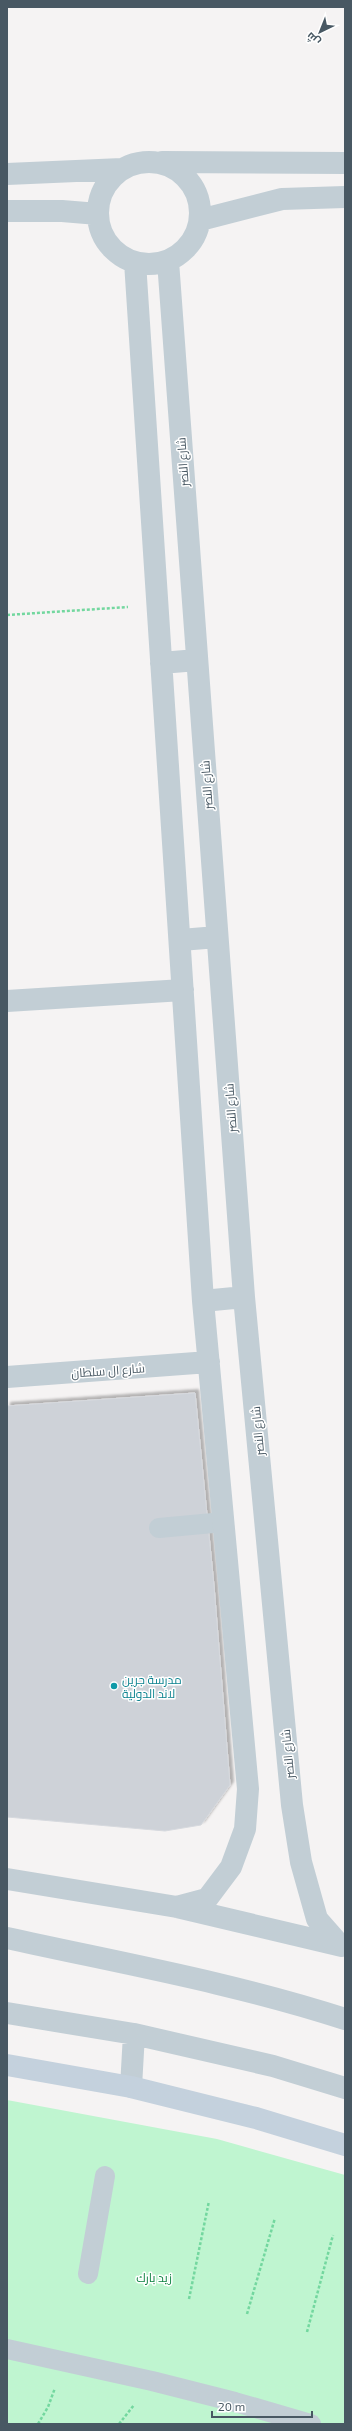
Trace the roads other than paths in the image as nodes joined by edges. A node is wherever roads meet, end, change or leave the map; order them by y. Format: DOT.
graph roads {
  1 [pos="157,162"];
  2 [pos="345,163"];
  3 [pos="122,169"];
  4 [pos="7,174"];
  5 [pos="345,197"];
  6 [pos="7,211"];
  7 [pos="98,214"];
  8 [pos="200,220"];
  9 [pos="168,261"];
  10 [pos="135,262"];
  11 [pos="197,660"];
  12 [pos="161,663"];
  13 [pos="217,937"];
  14 [pos="181,940"];
  15 [pos="183,990"];
  16 [pos="7,1001"];
  17 [pos="244,1297"];
  18 [pos="203,1301"];
  19 [pos="209,1362"];
  20 [pos="7,1377"];
  21 [pos="224,1522"];
  22 [pos="159,1528"];
  23 [pos="8,1882"];
  24 [pos="177,1907"];
  25 [pos="7,1938"];
  26 [pos="342,1946"];
  27 [pos="7,2013"];
  28 [pos="345,2019"];
  29 [pos="134,2034"];
  30 [pos="7,2065"];
  31 [pos="131,2086"];
  32 [pos="345,2088"];
  33 [pos="345,2145"];
  34 [pos="105,2176"];
  35 [pos="88,2274"];
  36 [pos="7,2349"];
  37 [pos="311,2424"];
  1 -- 2 [label="street"];
  1 -- 3 [label="street"];
  1 -- 8 [label="street"];
  3 -- 4 [label="street"];
  3 -- 7 [label="street"];
  5 -- 8 [label="street"];
  6 -- 7 [label="street"];
  7 -- 10 [label="street"];
  8 -- 9 [label="street"];
  9 -- 10 [label="street"];
  9 -- 11 [label="street, شارع النصر"];
  10 -- 12 [label="street"];
  11 -- 12 [label="street"];
  11 -- 13 [label="street, شارع النصر"];
  12 -- 14 [label="street"];
  13 -- 14 [label="street"];
  13 -- 17 [label="street, شارع النصر"];
  14 -- 15 [label="street"];
  15 -- 16 [label="street"];
  15 -- 18 [label="street"];
  17 -- 18 [label="street"];
  17 -- 26 [label="street, شارع النصر"];
  18 -- 19 [label="street"];
  19 -- 20 [label="street, شارع ال سلطان"];
  19 -- 21 [label="street"];
  21 -- 22 [label="lane"];
  21 -- 24 [label="street"];
  23 -- 24 [label="street"];
  24 -- 26 [label="street"];
  25 -- 28 [label="street"];
  27 -- 29 [label="street"];
  29 -- 31 [label="street"];
  29 -- 32 [label="street"];
  30 -- 31 [label="street"];
  31 -- 33 [label="street"];
  34 -- 35 [label="lane"];
  36 -- 37 [label="lane"];
}
